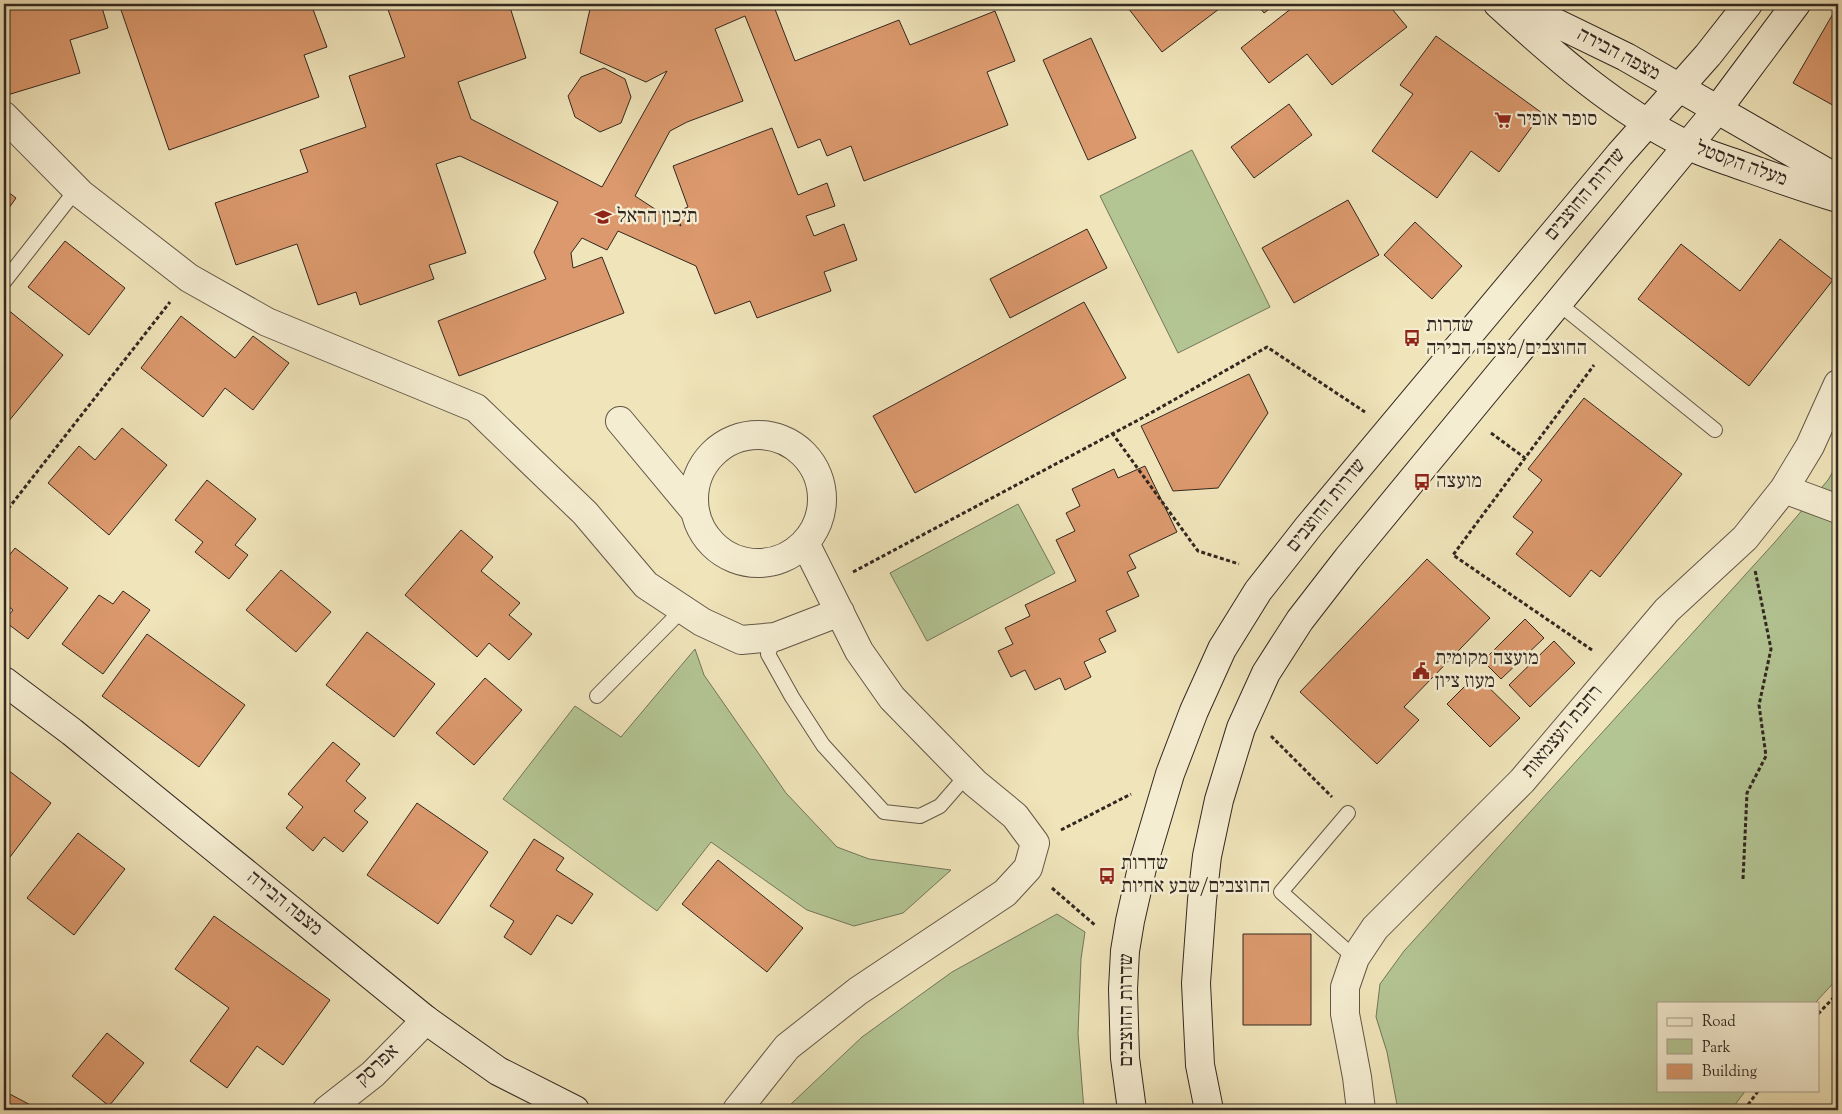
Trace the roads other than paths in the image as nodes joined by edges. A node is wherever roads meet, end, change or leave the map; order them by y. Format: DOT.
graph roads {
  1 [pos="1498,4"];
  2 [pos="1517,4"];
  3 [pos="1748,4"];
  4 [pos="1796,4"];
  5 [pos="1679,88"];
  6 [pos="1717,110"];
  7 [pos="4,116"];
  8 [pos="1648,123"];
  9 [pos="1688,146"];
  10 [pos="1838,179"];
  11 [pos="76,190"];
  12 [pos="1838,198"];
  13 [pos="4,282"];
  14 [pos="1558,303"];
  15 [pos="1838,384"];
  16 [pos="620,421"];
  17 [pos="1715,430"];
  18 [pos="1784,489"];
  19 [pos="1838,509"];
  20 [pos="694,510"];
  21 [pos="805,543"];
  22 [pos="683,609"];
  23 [pos="840,612"];
  24 [pos="775,637"];
  25 [pos="4,681"];
  26 [pos="597,696"];
  27 [pos="967,775"];
  28 [pos="1348,813"];
  29 [pos="1356,958"];
  30 [pos="426,1020"];
  31 [pos="1358,1105"];
  32 [pos="1130,1107"];
  33 [pos="327,1110"];
  34 [pos="575,1110"];
  35 [pos="737,1110"];
  36 [pos="1209,1110"];
  1 -- 8 [label="street, מצפה הבירה"];
  2 -- 5 [label="street, מצפה הבירה"];
  3 -- 5 [label="street, שדרות החוצבים"];
  4 -- 6 [label="street"];
  5 -- 6 [label="street, מצפה הבירה"];
  5 -- 8 [label="street, שדרות החוצבים"];
  6 -- 9 [label="street"];
  6 -- 10 [label="street, מעלה הקסטל"];
  7 -- 11 [label="street"];
  8 -- 9 [label="street, מעלה הקסטל"];
  8 -- 32 [label="street, שדרות החוצבים"];
  9 -- 12 [label="street, מעלה הקסטל"];
  9 -- 14 [label="street"];
  11 -- 13 [label="lane"];
  11 -- 22 [label="street"];
  14 -- 17 [label="lane"];
  14 -- 36 [label="street"];
  15 -- 18 [label="street, רחבת העצמאות"];
  16 -- 20 [label="street"];
  18 -- 19 [label="street"];
  18 -- 29 [label="street, רחבת העצמאות"];
  20 -- 21 [label="street"];
  20 -- 21 [label="street"];
  21 -- 23 [label="street"];
  22 -- 24 [label="street"];
  22 -- 26 [label="lane"];
  23 -- 24 [label="street"];
  23 -- 27 [label="street"];
  24 -- 27 [label="lane"];
  25 -- 30 [label="street, מצפה הבירה"];
  27 -- 35 [label="street"];
  28 -- 29 [label="lane"];
  29 -- 31 [label="street, רחבת העצמאות"];
  30 -- 33 [label="street, אפרסק"];
  30 -- 34 [label="street, מצפה הבירה"];
}
